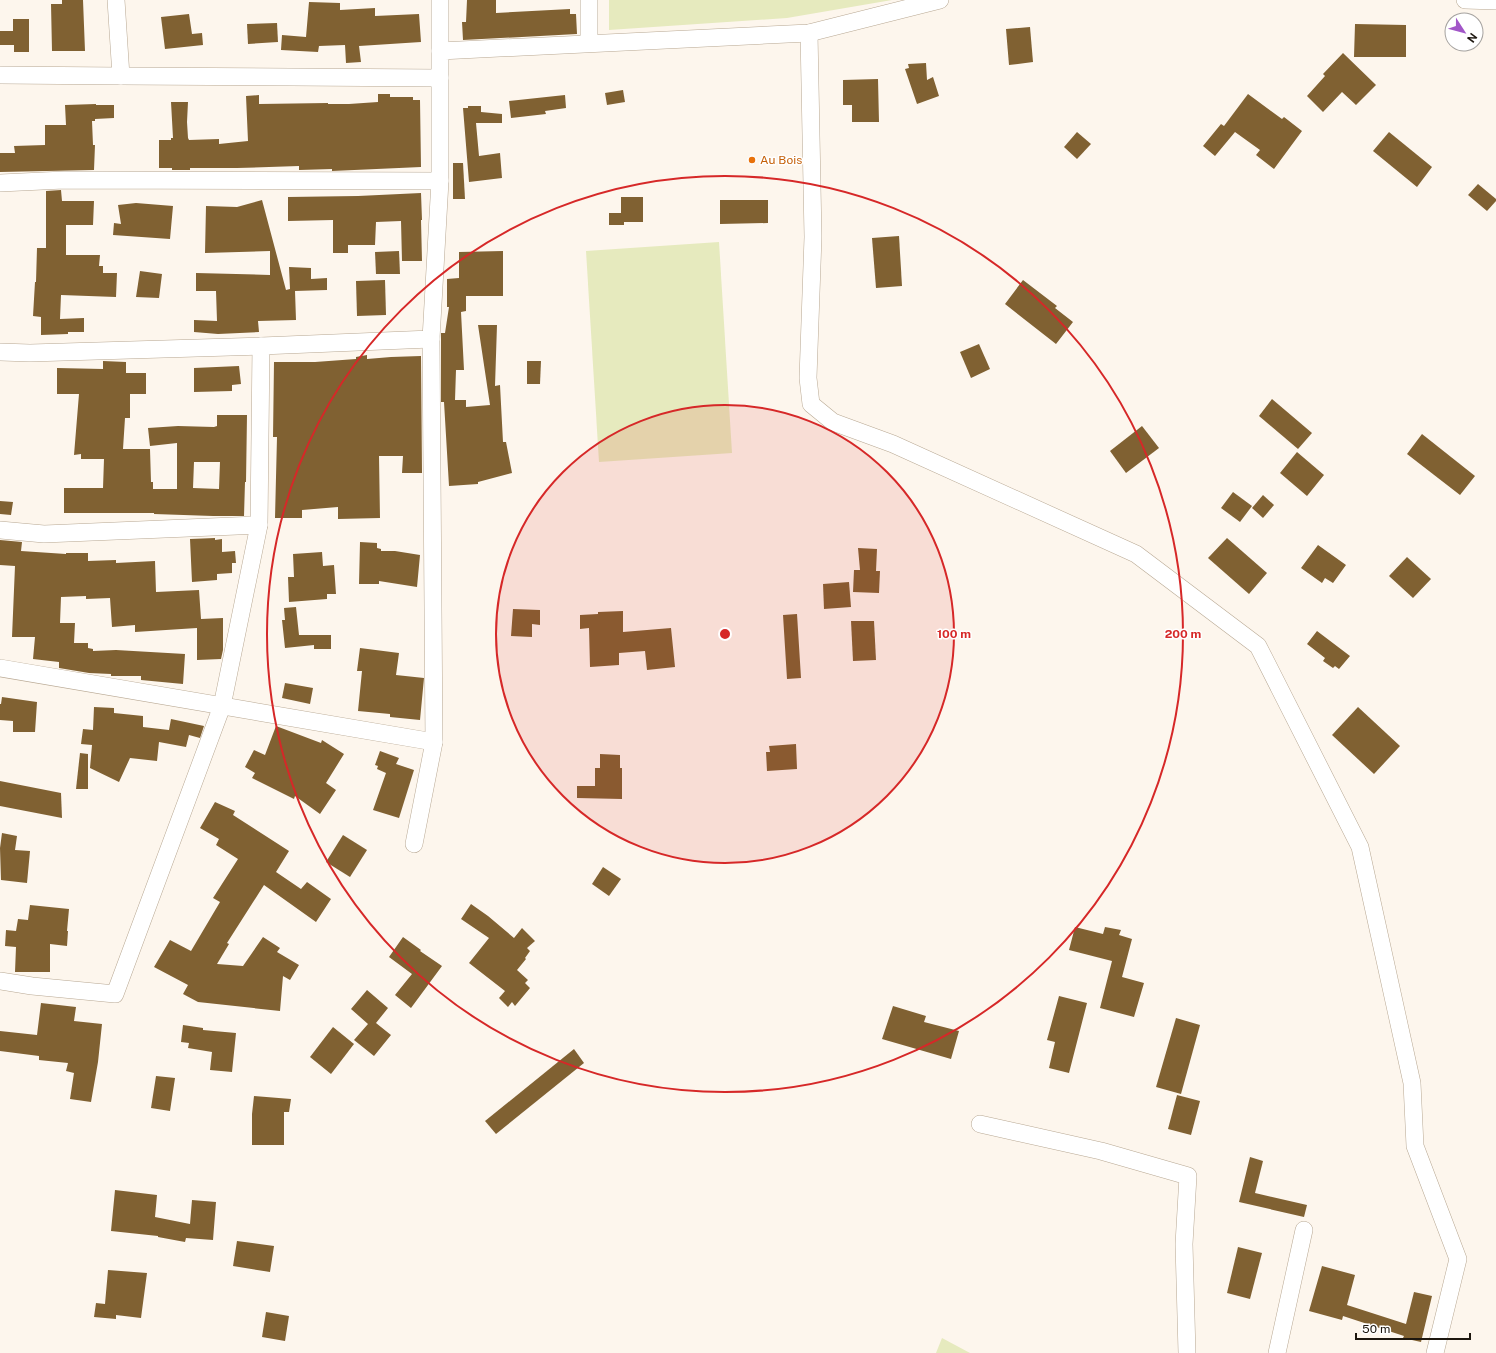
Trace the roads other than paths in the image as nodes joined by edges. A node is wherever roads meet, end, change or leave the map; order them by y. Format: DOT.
graph roads {
  1 [pos="116,0"];
  2 [pos="440,0"];
  3 [pos="589,0"];
  4 [pos="940,0"];
  5 [pos="1465,0"];
  6 [pos="1496,2"];
  7 [pos="809,33"];
  8 [pos="589,43"];
  9 [pos="440,51"];
  10 [pos="0,75"];
  11 [pos="121,76"];
  12 [pos="440,78"];
  13 [pos="440,181"];
  14 [pos="0,183"];
  15 [pos="431,339"];
  16 [pos="261,346"];
  17 [pos="0,352"];
  18 [pos="259,525"];
  19 [pos="0,530"];
  20 [pos="0,668"];
  21 [pos="222,706"];
  22 [pos="434,742"];
  23 [pos="414,844"];
  24 [pos="0,981"];
  25 [pos="980,1124"];
  26 [pos="1304,1230"];
  27 [pos="1187,1353"];
  28 [pos="1277,1353"];
  29 [pos="1435,1353"];
  1 -- 11 [label="street"];
  2 -- 9 [label="street"];
  3 -- 8 [label="street"];
  4 -- 7 [label="street"];
  5 -- 6 [label="street"];
  7 -- 8 [label="street"];
  7 -- 29 [label="street"];
  8 -- 9 [label="street"];
  9 -- 12 [label="street"];
  10 -- 11 [label="street"];
  11 -- 12 [label="street"];
  12 -- 13 [label="street"];
  13 -- 14 [label="street"];
  13 -- 15 [label="street"];
  15 -- 16 [label="street"];
  15 -- 22 [label="street"];
  16 -- 17 [label="street"];
  16 -- 18 [label="street"];
  18 -- 19 [label="street"];
  18 -- 21 [label="street"];
  20 -- 21 [label="street"];
  21 -- 22 [label="street"];
  21 -- 24 [label="street"];
  22 -- 23 [label="street"];
  25 -- 27 [label="street"];
  26 -- 28 [label="street"];
}
